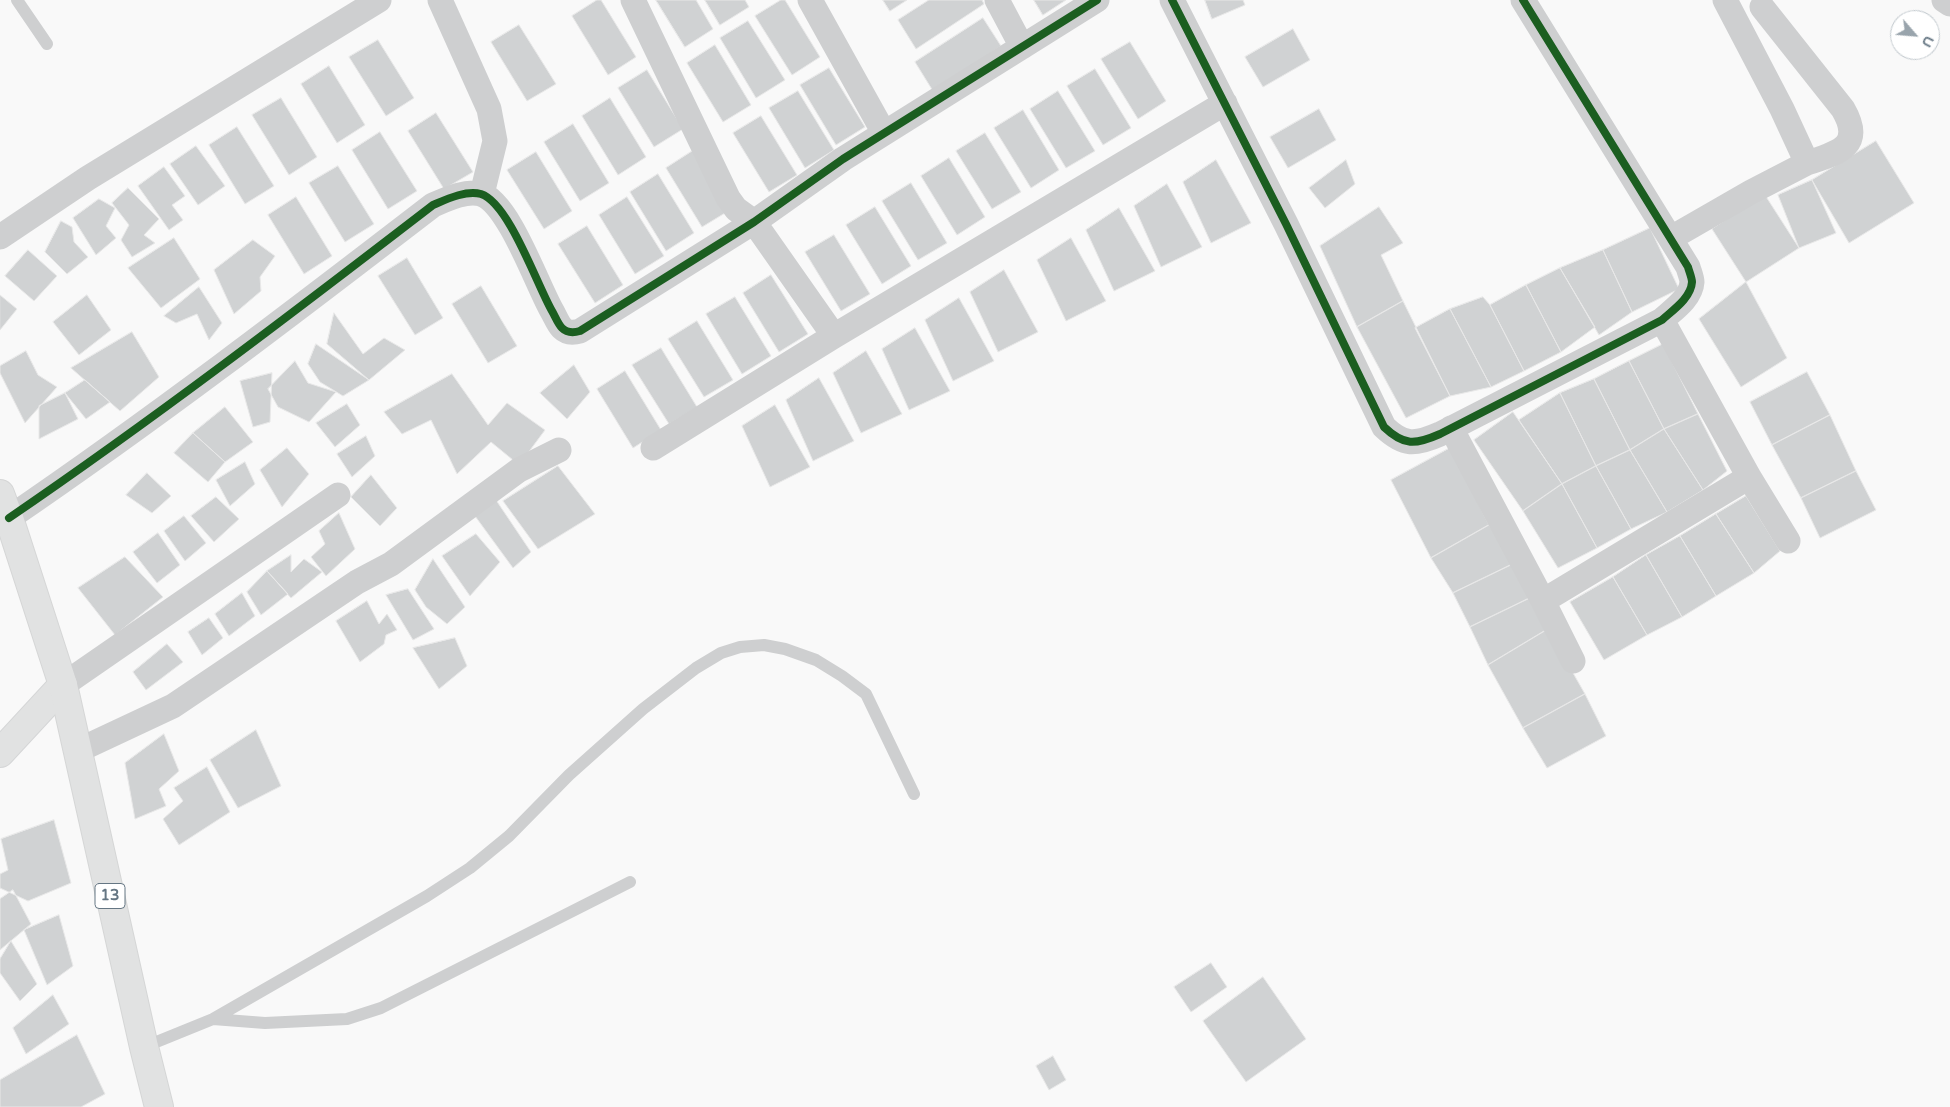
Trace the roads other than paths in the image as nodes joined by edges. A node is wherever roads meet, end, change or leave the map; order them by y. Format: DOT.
graph roads {
  1 [pos="17,0"];
  2 [pos="379,0"];
  3 [pos="440,0"];
  4 [pos="633,0"];
  5 [pos="810,0"];
  6 [pos="997,0"];
  7 [pos="1097,0"];
  8 [pos="1172,0"];
  9 [pos="1523,0"];
  10 [pos="1725,0"];
  11 [pos="1944,0"];
  12 [pos="1767,4"];
  13 [pos="1950,4"];
  14 [pos="1737,23"];
  15 [pos="47,44"];
  16 [pos="1022,47"];
  17 [pos="1225,103"];
  18 [pos="884,133"];
  19 [pos="1807,163"];
  20 [pos="482,194"];
  21 [pos="754,222"];
  22 [pos="0,237"];
  23 [pos="1671,238"];
  24 [pos="1662,320"];
  25 [pos="834,336"];
  26 [pos="1451,428"];
  27 [pos="653,448"];
  28 [pos="559,450"];
  29 [pos="1749,477"];
  30 [pos="338,495"];
  31 [pos="5,506"];
  32 [pos="1788,541"];
  33 [pos="1543,601"];
  34 [pos="1573,661"];
  35 [pos="63,685"];
  36 [pos="77,751"];
  37 [pos="0,753"];
  38 [pos="914,794"];
  39 [pos="630,882"];
  40 [pos="213,1018"];
  41 [pos="144,1047"];
  42 [pos="159,1107"];
  1 -- 15 [label="lane"];
  2 -- 22 [label="street"];
  3 -- 20 [label="street"];
  4 -- 21 [label="street"];
  5 -- 18 [label="street"];
  6 -- 16 [label="street"];
  7 -- 16 [label="street"];
  8 -- 17 [label="street"];
  9 -- 23 [label="street"];
  10 -- 14 [label="street"];
  11 -- 13 [label="street"];
  12 -- 14 [label="street"];
  12 -- 19 [label="street"];
  14 -- 19 [label="street"];
  16 -- 18 [label="street"];
  17 -- 25 [label="street"];
  17 -- 26 [label="street"];
  18 -- 21 [label="street"];
  19 -- 23 [label="street"];
  20 -- 21 [label="street"];
  20 -- 31 [label="street"];
  21 -- 25 [label="street"];
  23 -- 24 [label="street"];
  24 -- 26 [label="street"];
  24 -- 29 [label="street"];
  25 -- 27 [label="street"];
  26 -- 33 [label="street"];
  28 -- 36 [label="street"];
  29 -- 32 [label="street"];
  29 -- 33 [label="street"];
  30 -- 35 [label="street"];
  31 -- 35 [label="main road, 13"];
  33 -- 34 [label="street"];
  35 -- 36 [label="main road, 13"];
  35 -- 37 [label="main road"];
  36 -- 41 [label="main road, 13"];
  38 -- 40 [label="lane"];
  39 -- 40 [label="lane"];
  40 -- 41 [label="lane"];
  41 -- 42 [label="main road, 13"];
}
